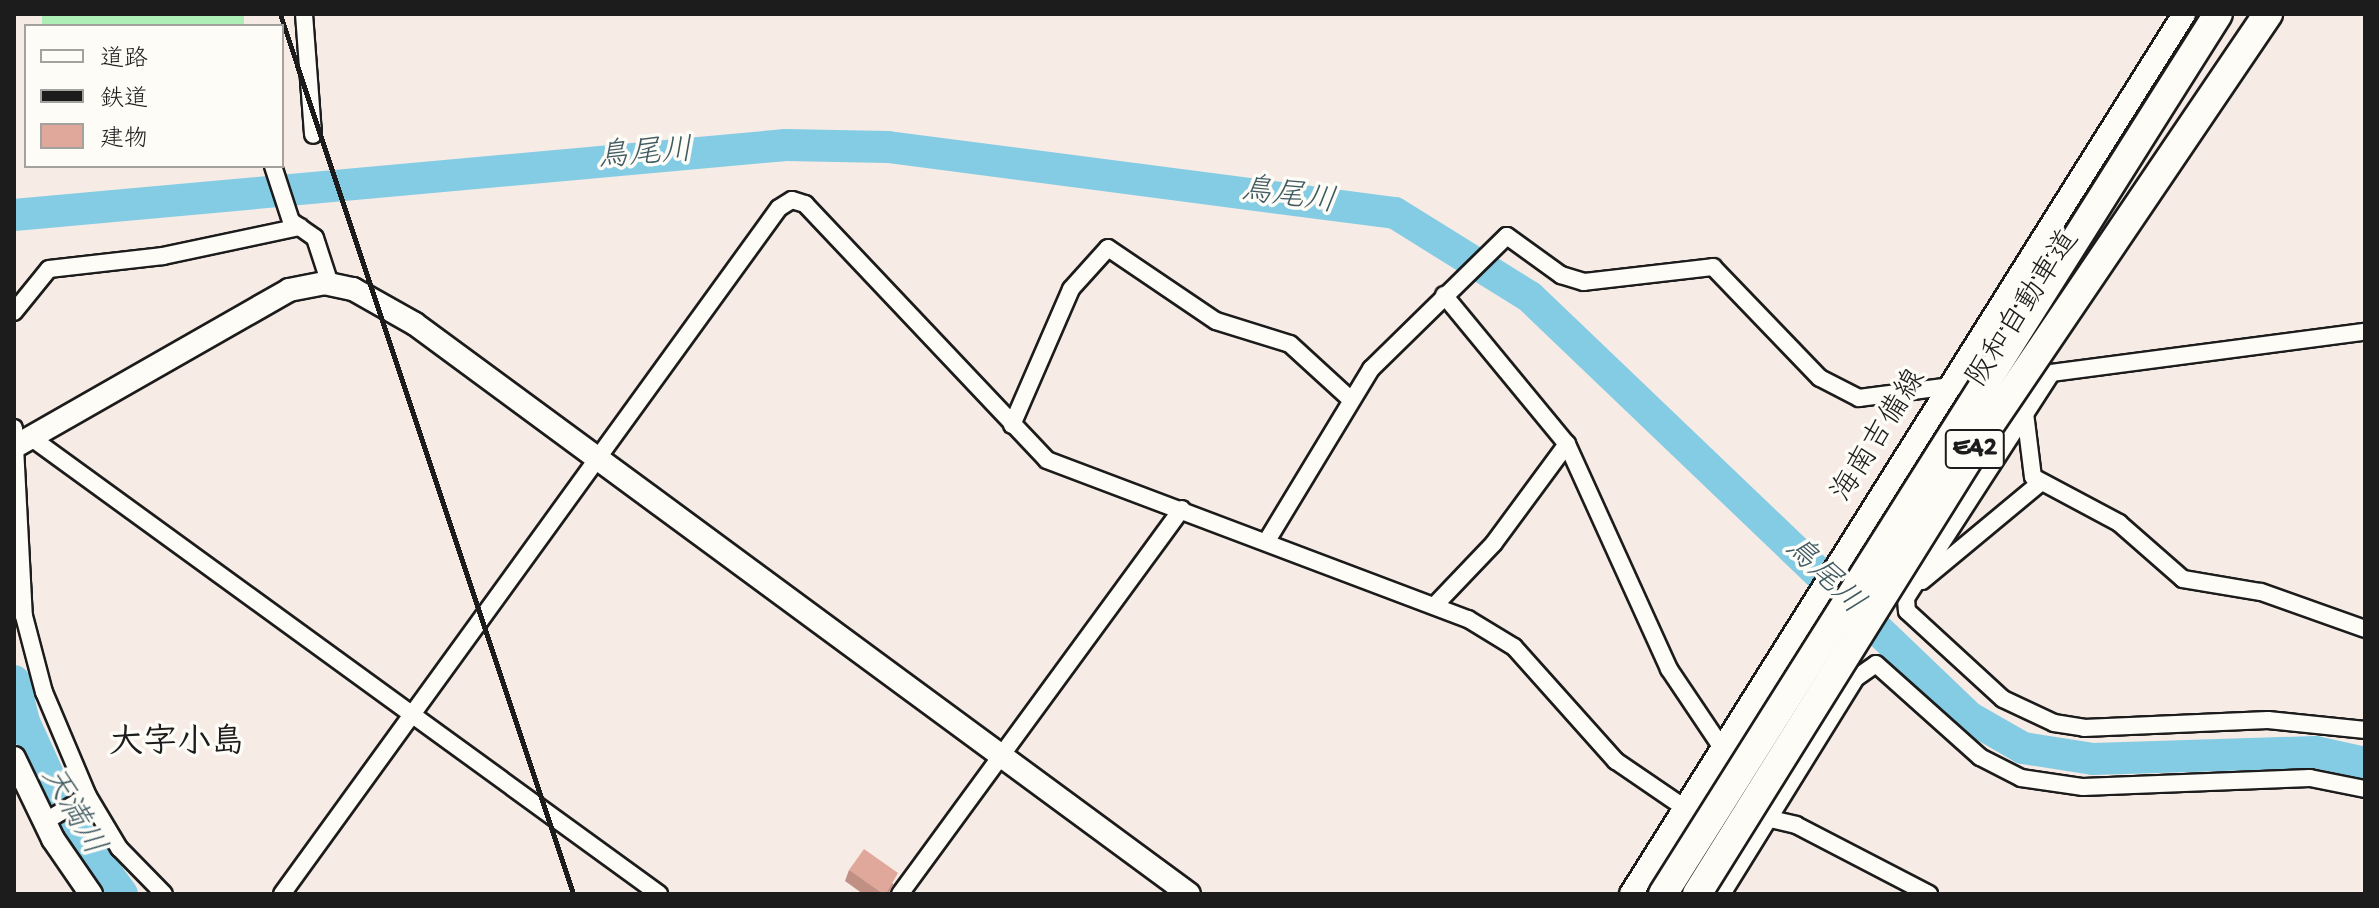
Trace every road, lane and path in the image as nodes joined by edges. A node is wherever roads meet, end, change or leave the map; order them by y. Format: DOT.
graph roads {
  1 [pos="304,14"];
  2 [pos="2184,14"];
  3 [pos="2218,14"];
  4 [pos="2268,14"];
  5 [pos="313,135"];
  6 [pos="274,168"];
  7 [pos="300,227"];
  8 [pos="330,284"];
  9 [pos="1444,295"];
  10 [pos="17,304"];
  11 [pos="2365,332"];
  12 [pos="2051,374"];
  13 [pos="1948,386"];
  14 [pos="1350,399"];
  15 [pos="2025,413"];
  16 [pos="1012,425"];
  17 [pos="20,440"];
  18 [pos="1567,444"];
  19 [pos="597,464"];
  20 [pos="2040,483"];
  21 [pos="1182,509"];
  22 [pos="1268,539"];
  23 [pos="1915,583"];
  24 [pos="1436,604"];
  25 [pos="2365,629"];
  26 [pos="411,714"];
  27 [pos="2365,730"];
  28 [pos="1722,748"];
  29 [pos="14,758"];
  30 [pos="999,758"];
  31 [pos="1702,781"];
  32 [pos="2365,789"];
  33 [pos="88,796"];
  34 [pos="1685,808"];
  35 [pos="1770,816"];
  36 [pos="44,822"];
  37 [pos="91,894"];
  38 [pos="164,894"];
  39 [pos="282,894"];
  40 [pos="659,894"];
  41 [pos="900,894"];
  42 [pos="1189,894"];
  43 [pos="1631,894"];
  44 [pos="1663,894"];
  45 [pos="1697,894"];
  46 [pos="1722,894"];
  47 [pos="1929,894"];
  1 -- 5 [label="street"];
  2 -- 13 [label="street, 海南吉備線"];
  3 -- 44 [label="highway, 阪和自動車道 / E42, bridge"];
  4 -- 45 [label="highway, 阪和自動車道 / E42, bridge"];
  6 -- 7 [label="street"];
  7 -- 8 [label="street"];
  7 -- 10 [label="street"];
  8 -- 17 [label="street"];
  8 -- 19 [label="street"];
  9 -- 13 [label="street"];
  9 -- 14 [label="street"];
  9 -- 18 [label="street"];
  11 -- 12 [label="street"];
  12 -- 13 [label="street"];
  12 -- 15 [label="street"];
  13 -- 28 [label="street, 海南吉備線"];
  14 -- 16 [label="street"];
  14 -- 22 [label="street"];
  15 -- 20 [label="street"];
  15 -- 23 [label="street"];
  16 -- 19 [label="street"];
  16 -- 21 [label="street"];
  17 -- 26 [label="street"];
  17 -- 33 [label="street"];
  18 -- 24 [label="street"];
  18 -- 28 [label="street"];
  19 -- 26 [label="street"];
  19 -- 30 [label="street"];
  20 -- 23 [label="street"];
  20 -- 25 [label="street"];
  21 -- 22 [label="street"];
  21 -- 30 [label="street"];
  22 -- 24 [label="street"];
  23 -- 27 [label="street"];
  24 -- 34 [label="street"];
  26 -- 39 [label="street"];
  26 -- 40 [label="street"];
  28 -- 31 [label="street, 海南吉備線"];
  29 -- 36 [label="street"];
  30 -- 41 [label="street"];
  30 -- 42 [label="street"];
  31 -- 34 [label="street, 海南吉備線"];
  31 -- 35 [label="street"];
  32 -- 35 [label="street"];
  33 -- 36 [label="street"];
  33 -- 38 [label="street"];
  34 -- 43 [label="street, 海南吉備線"];
  35 -- 46 [label="street"];
  35 -- 47 [label="street"];
  36 -- 37 [label="street"];
}
